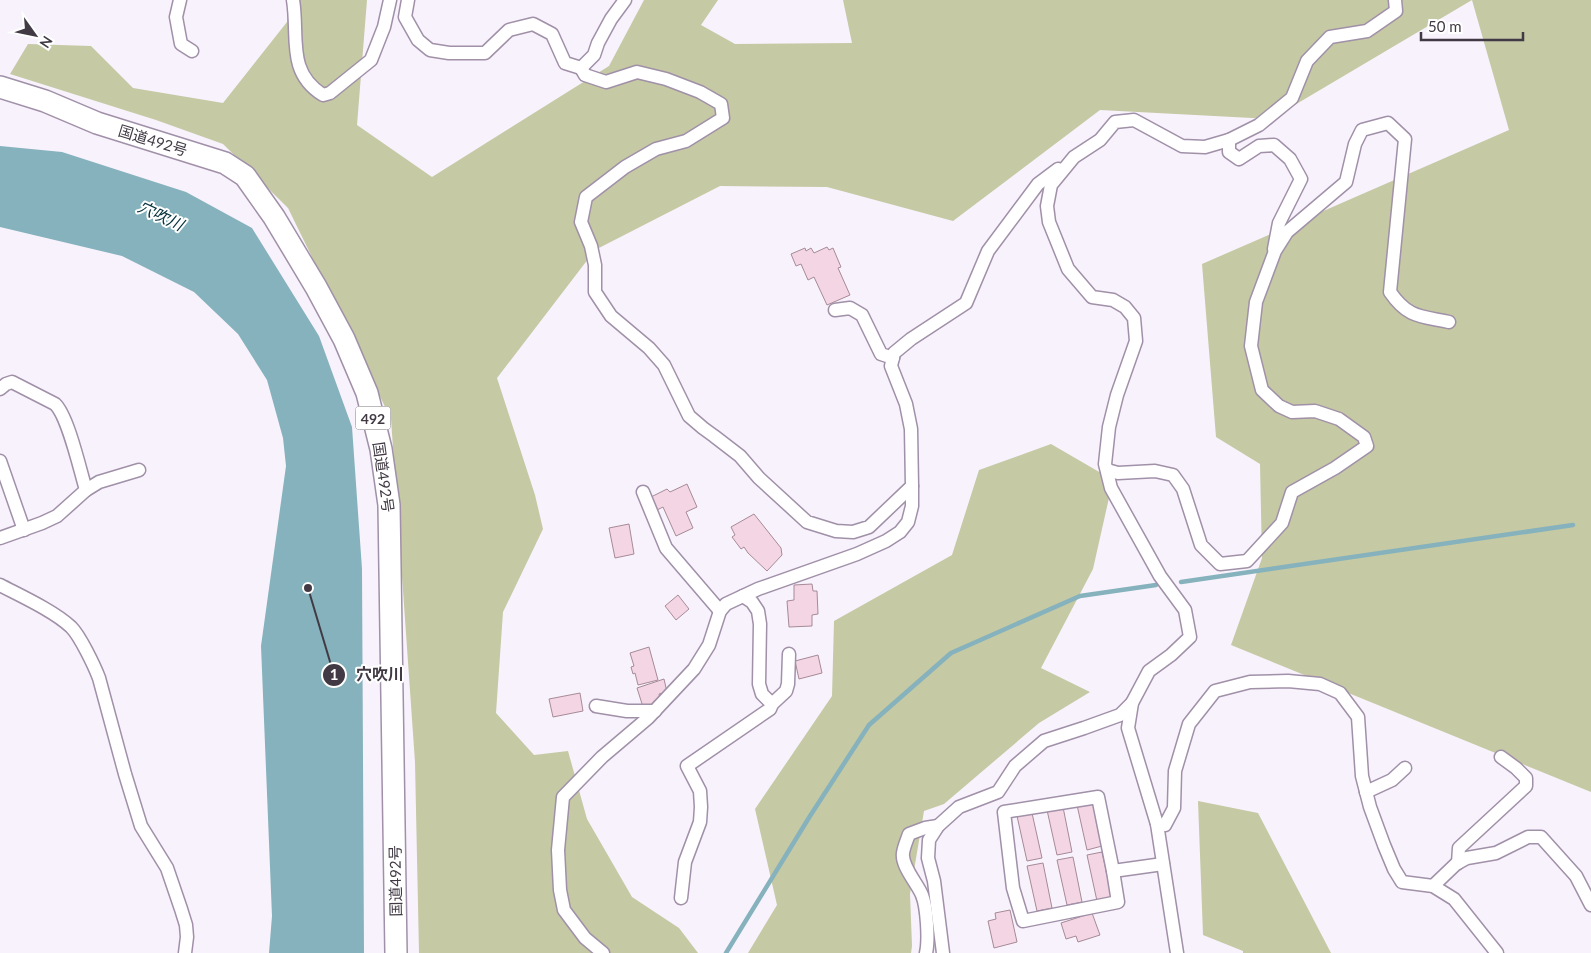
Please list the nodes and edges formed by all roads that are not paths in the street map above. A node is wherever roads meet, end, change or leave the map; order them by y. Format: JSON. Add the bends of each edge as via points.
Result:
{"nodes":[{"id":1,"x":180,"y":0,"type":"edge"},
{"id":2,"x":293,"y":0,"type":"edge"},
{"id":3,"x":390,"y":0,"type":"edge"},
{"id":4,"x":408,"y":0,"type":"edge"},
{"id":5,"x":625,"y":0,"type":"edge"},
{"id":6,"x":1395,"y":0,"type":"edge"},
{"id":7,"x":192,"y":51,"type":"dead end"},
{"id":8,"x":580,"y":68,"type":"junction"},
{"id":9,"x":0,"y":87,"type":"edge"},
{"id":10,"x":1229,"y":140,"type":"junction"},
{"id":11,"x":1074,"y":157,"type":"junction"},
{"id":12,"x":1271,"y":261,"type":"junction"},
{"id":13,"x":835,"y":310,"type":"dead end"},
{"id":14,"x":1449,"y":322,"type":"dead end"},
{"id":15,"x":893,"y":358,"type":"junction"},
{"id":16,"x":0,"y":389,"type":"edge"},
{"id":17,"x":0,"y":461,"type":"edge"},
{"id":18,"x":139,"y":470,"type":"dead end"},
{"id":19,"x":1107,"y":470,"type":"junction"},
{"id":20,"x":912,"y":486,"type":"junction"},
{"id":21,"x":86,"y":490,"type":"junction"},
{"id":22,"x":643,"y":492,"type":"dead end"},
{"id":23,"x":24,"y":530,"type":"junction"},
{"id":24,"x":0,"y":538,"type":"edge"},
{"id":25,"x":0,"y":585,"type":"edge"},
{"id":26,"x":742,"y":596,"type":"junction"},
{"id":27,"x":720,"y":611,"type":"junction"},
{"id":28,"x":789,"y":654,"type":"dead end"},
{"id":29,"x":1132,"y":703,"type":"junction"},
{"id":30,"x":772,"y":704,"type":"junction"},
{"id":31,"x":596,"y":706,"type":"dead end"},
{"id":32,"x":655,"y":711,"type":"junction"},
{"id":33,"x":1501,"y":757,"type":"dead end"},
{"id":34,"x":1404,"y":768,"type":"dead end"},
{"id":35,"x":1366,"y":792,"type":"junction"},
{"id":36,"x":1157,"y":824,"type":"junction"},
{"id":37,"x":938,"y":826,"type":"junction"},
{"id":38,"x":1458,"y":863,"type":"junction"},
{"id":39,"x":1163,"y":864,"type":"junction"},
{"id":40,"x":1113,"y":871,"type":"junction"},
{"id":41,"x":1434,"y":886,"type":"junction"},
{"id":42,"x":681,"y":898,"type":"dead end"},
{"id":43,"x":1591,"y":905,"type":"edge"},
{"id":44,"x":185,"y":953,"type":"edge"},
{"id":45,"x":396,"y":953,"type":"edge"},
{"id":46,"x":603,"y":953,"type":"edge"},
{"id":47,"x":926,"y":953,"type":"edge"},
{"id":48,"x":943,"y":953,"type":"edge"},
{"id":49,"x":1177,"y":953,"type":"edge"},
{"id":50,"x":1497,"y":953,"type":"edge"}],
"edges":[{"from":1,"to":7,"type":"street","via":[[176,17],[181,44]]},
{"from":2,"to":3,"type":"street","via":[[298,63],[304,79],[323,95],[330,93],[371,60]]},
{"from":4,"to":8,"type":"street","via":[[405,17],[418,40],[430,50],[485,53],[509,30],[533,24],[552,34],[565,63]]},
{"from":5,"to":8,"type":"street","via":[[611,19],[594,55]]},
{"from":6,"to":10,"type":"street","via":[[1396,10],[1367,31],[1330,37],[1307,61],[1292,98],[1259,125]]},
{"from":8,"to":20,"type":"street","via":[[585,75],[606,82],[637,72],[666,79],[721,104],[723,118],[706,130],[686,141],[656,149],[625,167],[586,197],[581,222],[595,265],[595,292],[611,316],[664,365],[690,416],[740,456],[807,522],[829,529],[853,532],[869,527]]},
{"from":9,"to":45,"type":"highway","name":"国道492号","number":"492","via":[[97,123],[225,162],[245,176],[274,217],[344,339],[369,402],[381,449],[389,505]]},
{"from":10,"to":11,"type":"street","via":[[1206,147],[1182,146],[1134,120],[1115,122],[1100,140]]},
{"from":10,"to":12,"type":"street","via":[[1228,152],[1239,159],[1259,146],[1274,144],[1290,159],[1301,179],[1279,223]]},
{"from":11,"to":15,"type":"street","via":[[1038,184],[988,251],[966,303],[911,339],[894,353]]},
{"from":11,"to":19,"type":"street","via":[[1051,185],[1046,206],[1049,222],[1068,270],[1092,297],[1113,300],[1134,318],[1136,341],[1109,427]]},
{"from":12,"to":14,"type":"street","via":[[1287,232],[1346,182],[1355,144],[1362,130],[1388,123],[1405,139],[1390,292],[1398,304],[1413,315]]},
{"from":12,"to":19,"type":"street","via":[[1256,302],[1251,346],[1262,390],[1279,406],[1292,412],[1315,411],[1339,420],[1364,437],[1367,446],[1292,492],[1282,523],[1247,562],[1220,564],[1201,545],[1183,489],[1174,475],[1155,470],[1118,473]]},
{"from":13,"to":15,"type":"street","via":[[850,308],[862,316],[881,354]]},
{"from":15,"to":20,"type":"street","via":[[891,366],[906,404],[911,429]]},
{"from":16,"to":21,"type":"street","via":[[12,382],[60,408]]},
{"from":17,"to":23,"type":"street"},
{"from":18,"to":21,"type":"street","via":[[100,482]]},
{"from":19,"to":29,"type":"street","via":[[1111,488],[1184,610],[1190,637],[1148,670]]},
{"from":20,"to":26,"type":"street","via":[[908,522],[900,532],[857,554]]},
{"from":21,"to":23,"type":"street","via":[[57,516]]},
{"from":22,"to":27,"type":"street","via":[[666,548]]},
{"from":23,"to":24,"type":"street"},
{"from":25,"to":44,"type":"street","via":[[72,628],[94,664],[142,826],[167,868],[186,924]]},
{"from":26,"to":27,"type":"street"},
{"from":26,"to":30,"type":"street","via":[[758,611],[759,684],[762,694]]},
{"from":27,"to":32,"type":"street","via":[[709,645],[694,669]]},
{"from":28,"to":30,"type":"street","via":[[786,691]]},
{"from":29,"to":36,"type":"street","via":[[1128,728]]},
{"from":29,"to":37,"type":"street","via":[[1120,715],[1044,741],[1015,766],[998,792],[959,807]]},
{"from":30,"to":42,"type":"street","via":[[770,709],[686,766],[700,791],[702,807],[700,822],[685,862]]},
{"from":31,"to":32,"type":"street"},
{"from":32,"to":46,"type":"street","via":[[602,757],[563,797],[558,850],[564,910],[585,938]]},
{"from":33,"to":38,"type":"street","via":[[1526,778],[1526,786],[1458,848]]},
{"from":34,"to":35,"type":"street","via":[[1392,780]]},
{"from":35,"to":36,"type":"street","via":[[1358,717],[1340,693],[1320,684],[1250,682],[1214,691],[1189,724],[1176,771],[1174,808],[1165,824]]},
{"from":35,"to":41,"type":"street","via":[[1384,845],[1402,882]]},
{"from":36,"to":39,"type":"street"},
{"from":37,"to":47,"type":"street","via":[[909,834],[902,854],[922,896],[927,923]]},
{"from":37,"to":48,"type":"street","via":[[929,840],[928,858]]},
{"from":38,"to":41,"type":"street"},
{"from":38,"to":43,"type":"street","via":[[1467,858],[1496,853],[1528,836],[1541,837],[1576,876]]},
{"from":39,"to":40,"type":"street"},
{"from":39,"to":49,"type":"street"},
{"from":40,"to":40,"type":"street","via":[[1118,902],[1023,920],[1013,888],[1004,812],[1098,797]]},
{"from":41,"to":50,"type":"street","via":[[1454,899]]}]}
